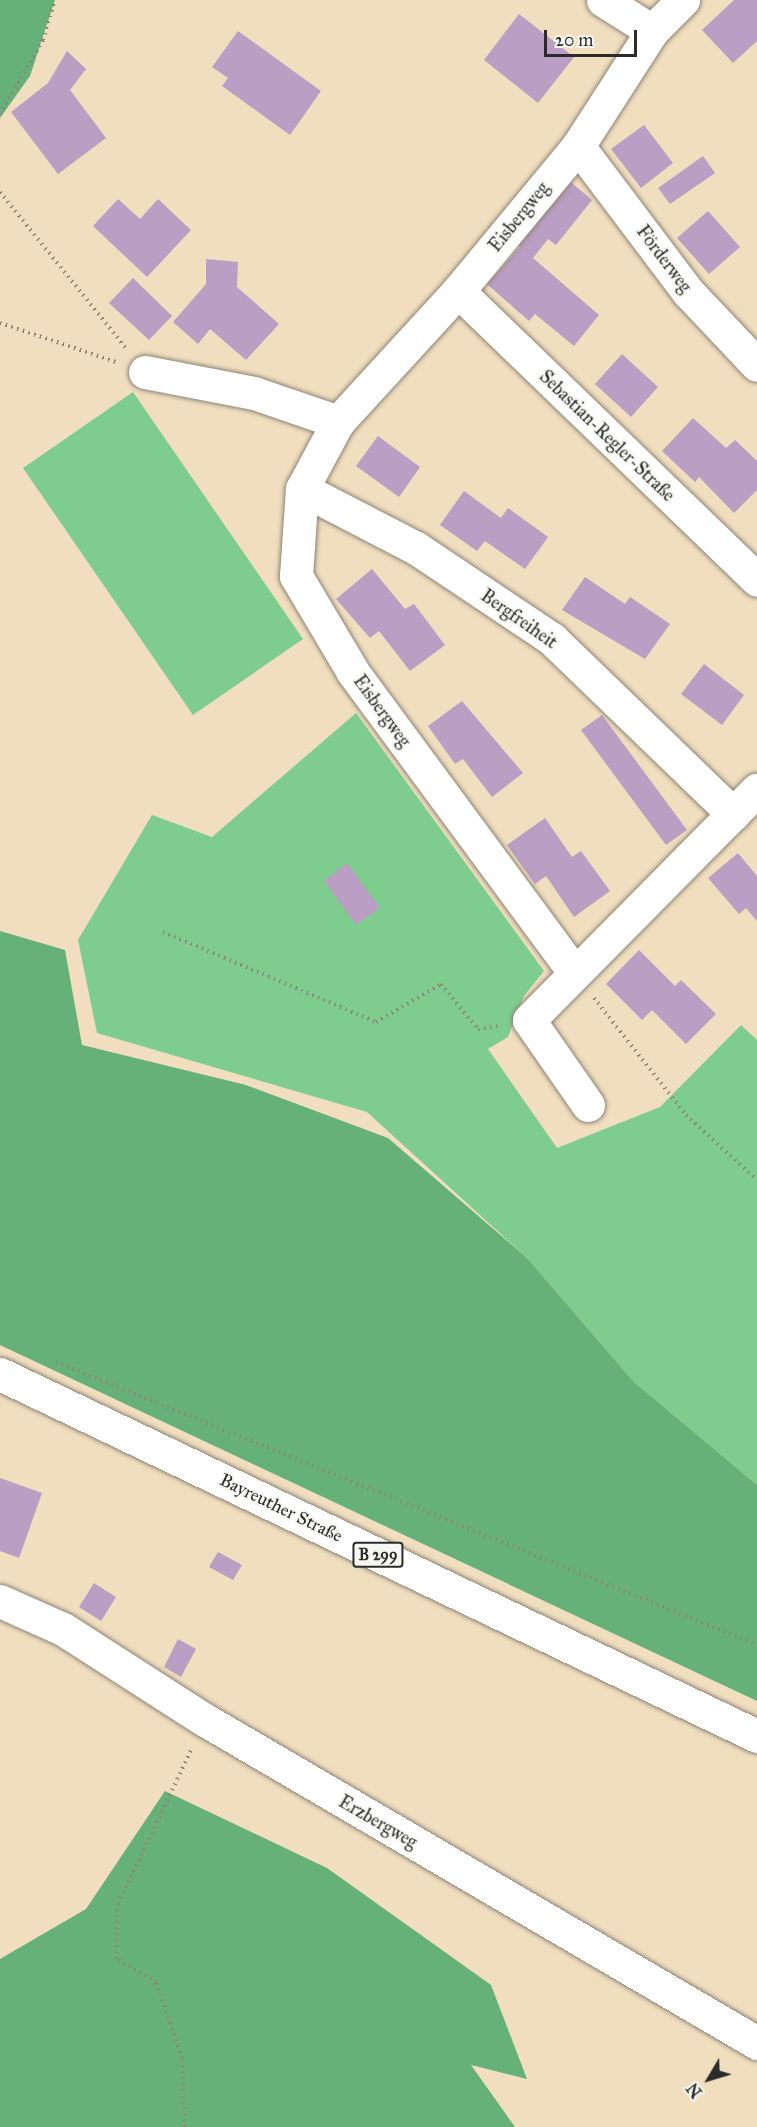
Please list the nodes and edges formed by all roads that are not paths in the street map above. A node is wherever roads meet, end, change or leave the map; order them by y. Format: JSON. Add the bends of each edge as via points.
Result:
{"nodes":[{"id":1,"x":603,"y":0,"type":"edge"},
{"id":2,"x":683,"y":0,"type":"edge"},
{"id":3,"x":652,"y":31,"type":"junction"},
{"id":4,"x":578,"y":146,"type":"junction"},
{"id":5,"x":458,"y":291,"type":"junction"},
{"id":6,"x":757,"y":365,"type":"edge"},
{"id":7,"x":145,"y":372,"type":"road end"},
{"id":8,"x":338,"y":422,"type":"junction"},
{"id":9,"x":302,"y":489,"type":"junction"},
{"id":10,"x":757,"y":580,"type":"edge"},
{"id":11,"x":757,"y":790,"type":"edge"},
{"id":12,"x":733,"y":814,"type":"junction"},
{"id":13,"x":574,"y":972,"type":"junction"},
{"id":14,"x":588,"y":1105,"type":"dead end"},
{"id":15,"x":0,"y":1374,"type":"edge"},
{"id":16,"x":0,"y":1601,"type":"edge"},
{"id":17,"x":757,"y":1736,"type":"edge"},
{"id":18,"x":757,"y":2043,"type":"edge"}],
"edges":[{"from":1,"to":3,"type":"street"},
{"from":2,"to":3,"type":"street","name":"Eisbergweg"},
{"from":3,"to":4,"type":"street","name":"Eisbergweg"},
{"from":4,"to":5,"type":"street","name":"Eisbergweg"},
{"from":4,"to":6,"type":"street","name":"Förderweg","via":[[688,292]]},
{"from":5,"to":8,"type":"street","name":"Eisbergweg"},
{"from":5,"to":10,"type":"street","name":"Sebastian-Regler-Straße"},
{"from":7,"to":8,"type":"street","via":[[254,393]]},
{"from":8,"to":9,"type":"street","name":"Eisbergweg"},
{"from":9,"to":12,"type":"street","name":"Bergfreiheit","via":[[416,548],[552,639]]},
{"from":9,"to":13,"type":"street","name":"Eisbergweg","via":[[296,576],[353,672]]},
{"from":11,"to":12,"type":"street"},
{"from":12,"to":13,"type":"street"},
{"from":13,"to":14,"type":"street","via":[[529,1020]]},
{"from":15,"to":17,"type":"street","name":"Bayreuther Straße","number":"B 299"},
{"from":16,"to":18,"type":"street","name":"Erzbergweg","via":[[63,1629],[205,1720]]}]}
